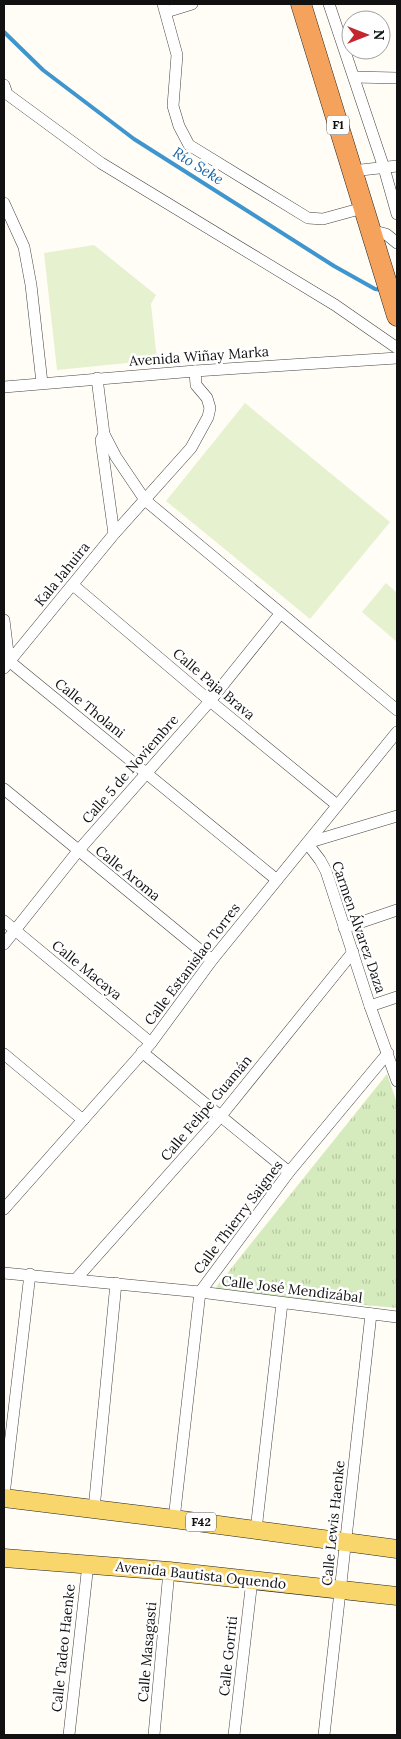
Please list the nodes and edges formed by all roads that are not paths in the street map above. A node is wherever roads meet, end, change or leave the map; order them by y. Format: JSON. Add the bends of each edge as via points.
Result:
{"nodes":[{"id":1,"x":192,"y":4,"type":"edge"},
{"id":2,"x":301,"y":4,"type":"edge"},
{"id":3,"x":330,"y":4,"type":"edge"},
{"id":4,"x":164,"y":8,"type":"edge"},
{"id":5,"x":354,"y":77,"type":"junction"},
{"id":6,"x":397,"y":78,"type":"edge"},
{"id":7,"x":5,"y":92,"type":"edge"},
{"id":8,"x":397,"y":166,"type":"edge"},
{"id":9,"x":384,"y":168,"type":"junction"},
{"id":10,"x":352,"y":171,"type":"junction"},
{"id":11,"x":4,"y":203,"type":"edge"},
{"id":12,"x":364,"y":208,"type":"junction"},
{"id":13,"x":397,"y":214,"type":"edge"},
{"id":14,"x":373,"y":238,"type":"junction"},
{"id":15,"x":397,"y":244,"type":"edge"},
{"id":16,"x":395,"y":308,"type":"edge"},
{"id":17,"x":397,"y":348,"type":"edge"},
{"id":18,"x":397,"y":358,"type":"edge"},
{"id":19,"x":195,"y":371,"type":"junction"},
{"id":20,"x":97,"y":378,"type":"junction"},
{"id":21,"x":42,"y":383,"type":"junction"},
{"id":22,"x":4,"y":386,"type":"edge"},
{"id":23,"x":104,"y":434,"type":"junction"},
{"id":24,"x":145,"y":500,"type":"junction"},
{"id":25,"x":114,"y":534,"type":"junction"},
{"id":26,"x":73,"y":585,"type":"junction"},
{"id":27,"x":280,"y":614,"type":"junction"},
{"id":28,"x":4,"y":620,"type":"edge"},
{"id":29,"x":7,"y":664,"type":"edge"},
{"id":30,"x":210,"y":700,"type":"junction"},
{"id":31,"x":397,"y":710,"type":"edge"},
{"id":32,"x":397,"y":732,"type":"edge"},
{"id":33,"x":145,"y":773,"type":"junction"},
{"id":34,"x":4,"y":789,"type":"edge"},
{"id":35,"x":337,"y":805,"type":"junction"},
{"id":36,"x":397,"y":816,"type":"edge"},
{"id":37,"x":307,"y":844,"type":"junction"},
{"id":38,"x":78,"y":851,"type":"junction"},
{"id":39,"x":277,"y":880,"type":"junction"},
{"id":40,"x":397,"y":910,"type":"edge"},
{"id":41,"x":4,"y":921,"type":"edge"},
{"id":42,"x":344,"y":928,"type":"junction"},
{"id":43,"x":16,"y":931,"type":"junction"},
{"id":44,"x":4,"y":944,"type":"edge"},
{"id":45,"x":353,"y":952,"type":"junction"},
{"id":46,"x":212,"y":960,"type":"junction"},
{"id":47,"x":397,"y":998,"type":"edge"},
{"id":48,"x":370,"y":1006,"type":"junction"},
{"id":49,"x":151,"y":1043,"type":"junction"},
{"id":50,"x":142,"y":1052,"type":"junction"},
{"id":51,"x":388,"y":1053,"type":"junction"},
{"id":52,"x":4,"y":1054,"type":"edge"},
{"id":53,"x":397,"y":1081,"type":"edge"},
{"id":54,"x":220,"y":1117,"type":"junction"},
{"id":55,"x":83,"y":1120,"type":"junction"},
{"id":56,"x":289,"y":1172,"type":"junction"},
{"id":57,"x":8,"y":1193,"type":"edge"},
{"id":58,"x":4,"y":1209,"type":"edge"},
{"id":59,"x":4,"y":1272,"type":"edge"},
{"id":60,"x":30,"y":1274,"type":"junction"},
{"id":61,"x":76,"y":1279,"type":"junction"},
{"id":62,"x":116,"y":1283,"type":"junction"},
{"id":63,"x":200,"y":1292,"type":"junction"},
{"id":64,"x":282,"y":1303,"type":"junction"},
{"id":65,"x":371,"y":1314,"type":"junction"},
{"id":66,"x":397,"y":1317,"type":"edge"},
{"id":67,"x":4,"y":1497,"type":"edge"},
{"id":68,"x":94,"y":1509,"type":"junction"},
{"id":69,"x":174,"y":1519,"type":"junction"},
{"id":70,"x":256,"y":1530,"type":"junction"},
{"id":71,"x":346,"y":1542,"type":"junction"},
{"id":72,"x":397,"y":1549,"type":"edge"},
{"id":73,"x":4,"y":1558,"type":"edge"},
{"id":74,"x":88,"y":1564,"type":"junction"},
{"id":75,"x":169,"y":1571,"type":"junction"},
{"id":76,"x":252,"y":1580,"type":"junction"},
{"id":77,"x":340,"y":1590,"type":"junction"},
{"id":78,"x":397,"y":1596,"type":"edge"},
{"id":79,"x":69,"y":1735,"type":"edge"},
{"id":80,"x":154,"y":1735,"type":"edge"},
{"id":81,"x":234,"y":1735,"type":"edge"},
{"id":82,"x":324,"y":1735,"type":"edge"}],
"edges":[{"from":1,"to":4,"type":"street"},
{"from":2,"to":10,"type":"highway","number":"F1"},
{"from":3,"to":5,"type":"street"},
{"from":4,"to":12,"type":"street","via":[[177,55],[173,106],[189,145],[308,218],[323,218]]},
{"from":5,"to":6,"type":"street"},
{"from":5,"to":9,"type":"street"},
{"from":7,"to":17,"type":"street","via":[[101,163],[335,305]]},
{"from":8,"to":9,"type":"street"},
{"from":9,"to":10,"type":"street"},
{"from":9,"to":13,"type":"street"},
{"from":10,"to":12,"type":"highway","number":"F1"},
{"from":11,"to":21,"type":"street","via":[[24,246]]},
{"from":12,"to":14,"type":"highway","number":"F1"},
{"from":14,"to":15,"type":"street","via":[[386,234]]},
{"from":14,"to":16,"type":"highway","number":"F1"},
{"from":18,"to":19,"type":"street","name":"Avenida Wiñay Marka"},
{"from":19,"to":20,"type":"street","name":"Avenida Wiñay Marka"},
{"from":19,"to":24,"type":"street","name":"Kala Jahuira","via":[[196,385],[207,398],[210,408],[208,416],[191,448]]},
{"from":20,"to":21,"type":"street","name":"Avenida Wiñay Marka"},
{"from":20,"to":23,"type":"street"},
{"from":21,"to":22,"type":"street","name":"Avenida Wiñay Marka"},
{"from":23,"to":24,"type":"street"},
{"from":23,"to":25,"type":"street","via":[[101,440]]},
{"from":24,"to":25,"type":"street","name":"Kala Jahuira"},
{"from":24,"to":27,"type":"street"},
{"from":25,"to":26,"type":"street","name":"Kala Jahuira"},
{"from":26,"to":29,"type":"street","name":"Kala Jahuira"},
{"from":26,"to":30,"type":"street","name":"Calle Paja Brava"},
{"from":27,"to":30,"type":"street","name":"Calle 5 de Noviembre"},
{"from":27,"to":31,"type":"street"},
{"from":28,"to":29,"type":"street"},
{"from":29,"to":33,"type":"street","name":"Calle Tholani"},
{"from":30,"to":33,"type":"street","name":"Calle 5 de Noviembre"},
{"from":30,"to":35,"type":"street","name":"Calle Paja Brava"},
{"from":32,"to":35,"type":"street","name":"Calle Estanislao Torres"},
{"from":33,"to":38,"type":"street","name":"Calle 5 de Noviembre"},
{"from":33,"to":39,"type":"street","name":"Calle Tholani"},
{"from":34,"to":38,"type":"street","name":"Calle Aroma"},
{"from":35,"to":37,"type":"street","name":"Calle Estanislao Torres"},
{"from":36,"to":37,"type":"street"},
{"from":37,"to":39,"type":"street","name":"Calle Estanislao Torres"},
{"from":37,"to":42,"type":"street","name":"Carmen Álvarez Daza","via":[[326,871]]},
{"from":38,"to":43,"type":"street","name":"Calle 5 de Noviembre"},
{"from":38,"to":46,"type":"street","name":"Calle Aroma"},
{"from":39,"to":46,"type":"street","name":"Calle Estanislao Torres"},
{"from":40,"to":42,"type":"street"},
{"from":41,"to":43,"type":"street","name":"Calle Macaya"},
{"from":42,"to":45,"type":"street","name":"Carmen Álvarez Daza"},
{"from":43,"to":44,"type":"street","name":"Calle 5 de Noviembre"},
{"from":43,"to":49,"type":"street","name":"Calle Macaya"},
{"from":45,"to":48,"type":"street","name":"Carmen Álvarez Daza"},
{"from":45,"to":54,"type":"street","name":"Calle Felipe Guamán"},
{"from":46,"to":49,"type":"street","name":"Calle Estanislao Torres"},
{"from":47,"to":48,"type":"street"},
{"from":48,"to":51,"type":"street","name":"Carmen Álvarez Daza"},
{"from":49,"to":50,"type":"street","name":"Calle Estanislao Torres"},
{"from":50,"to":54,"type":"street"},
{"from":50,"to":55,"type":"street","name":"Calle Estanislao Torres"},
{"from":51,"to":53,"type":"street","name":"Carmen Álvarez Daza"},
{"from":51,"to":56,"type":"street","name":"Calle Thierry Saignes"},
{"from":52,"to":55,"type":"street"},
{"from":54,"to":56,"type":"street"},
{"from":54,"to":61,"type":"street","name":"Calle Felipe Guamán"},
{"from":55,"to":57,"type":"street","name":"Calle Estanislao Torres"},
{"from":56,"to":63,"type":"street","name":"Calle Thierry Saignes"},
{"from":57,"to":58,"type":"street","name":"Calle Estanislao Torres"},
{"from":59,"to":60,"type":"street","name":"Calle José Mendizábal"},
{"from":60,"to":61,"type":"street","name":"Calle José Mendizábal"},
{"from":60,"to":67,"type":"street"},
{"from":61,"to":62,"type":"street","name":"Calle José Mendizábal"},
{"from":62,"to":63,"type":"street","name":"Calle José Mendizábal"},
{"from":62,"to":68,"type":"street"},
{"from":63,"to":64,"type":"street","name":"Calle José Mendizábal"},
{"from":63,"to":69,"type":"street","name":"Calle Thierry Saignes"},
{"from":64,"to":65,"type":"street","name":"Calle José Mendizábal"},
{"from":64,"to":70,"type":"street"},
{"from":65,"to":66,"type":"street","name":"Calle José Mendizábal"},
{"from":65,"to":71,"type":"street","name":"Calle Lewis Haenke"},
{"from":67,"to":68,"type":"main road","number":"F42"},
{"from":68,"to":69,"type":"main road","number":"F42"},
{"from":69,"to":70,"type":"main road","number":"F42"},
{"from":70,"to":71,"type":"main road","number":"F42"},
{"from":71,"to":72,"type":"main road","number":"F42"},
{"from":71,"to":77,"type":"street","name":"Calle Lewis Haenke"},
{"from":73,"to":74,"type":"main road","name":"Avenida Bautista Oquendo"},
{"from":74,"to":75,"type":"main road","name":"Avenida Bautista Oquendo"},
{"from":74,"to":79,"type":"street","name":"Calle Tadeo Haenke"},
{"from":75,"to":76,"type":"main road","name":"Avenida Bautista Oquendo"},
{"from":75,"to":80,"type":"street","name":"Calle Masagasti"},
{"from":76,"to":77,"type":"main road","name":"Avenida Bautista Oquendo"},
{"from":76,"to":81,"type":"street","name":"Calle Gorriti"},
{"from":77,"to":78,"type":"main road","name":"Avenida Bautista Oquendo"},
{"from":77,"to":82,"type":"street","name":"Calle Lewis Haenke"}]}
